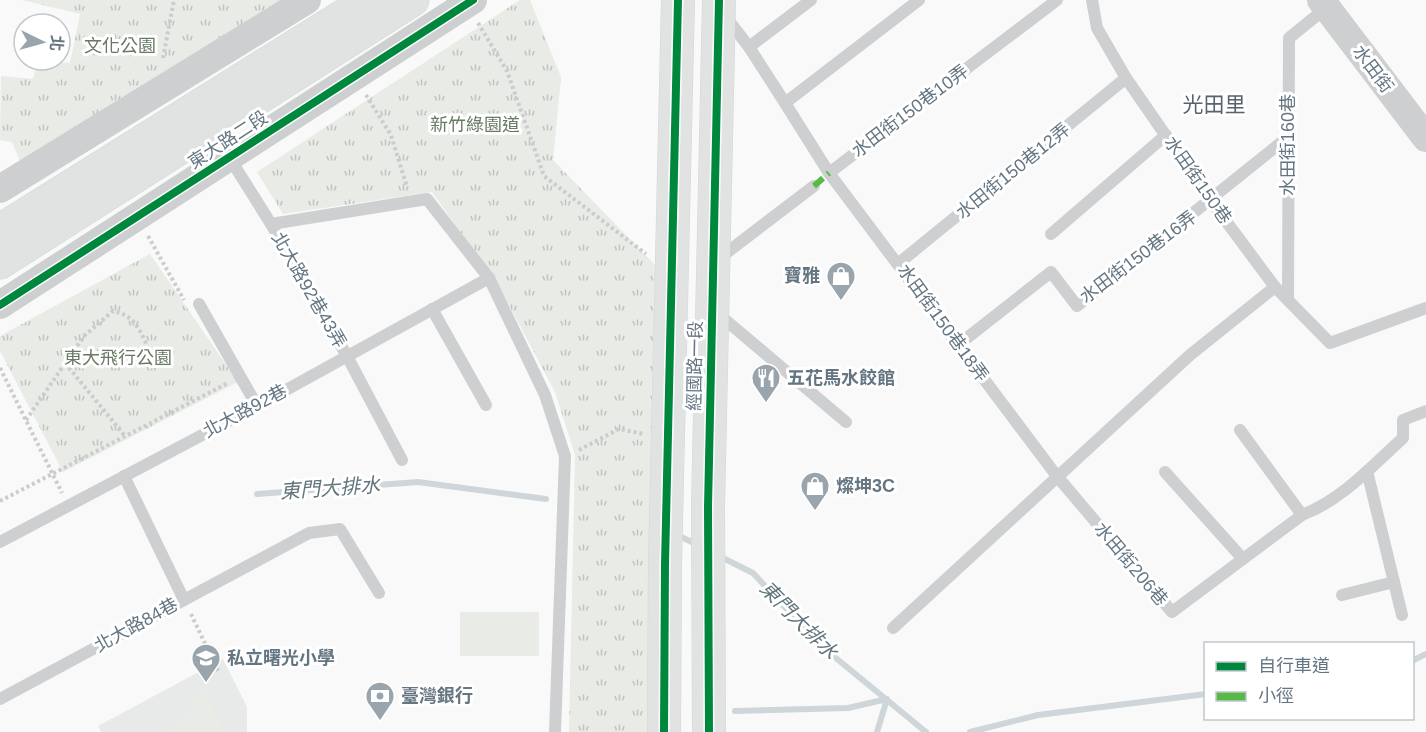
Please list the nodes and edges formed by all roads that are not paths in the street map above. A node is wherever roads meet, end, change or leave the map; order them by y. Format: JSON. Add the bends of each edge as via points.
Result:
{"nodes":[{"id":1,"x":307,"y":0,"type":"edge"},
{"id":2,"x":368,"y":0,"type":"edge"},
{"id":3,"x":413,"y":0,"type":"edge"},
{"id":4,"x":678,"y":0,"type":"edge"},
{"id":5,"x":811,"y":0,"type":"edge"},
{"id":6,"x":919,"y":0,"type":"edge"},
{"id":7,"x":1057,"y":0,"type":"edge"},
{"id":8,"x":1092,"y":0,"type":"edge"},
{"id":9,"x":719,"y":4,"type":"edge"},
{"id":10,"x":1324,"y":4,"type":"edge"},
{"id":11,"x":473,"y":8,"type":"edge"},
{"id":12,"x":749,"y":47,"type":"junction"},
{"id":13,"x":1126,"y":78,"type":"junction"},
{"id":14,"x":785,"y":103,"type":"junction"},
{"id":15,"x":1166,"y":135,"type":"junction"},
{"id":16,"x":1288,"y":137,"type":"junction"},
{"id":17,"x":1426,"y":138,"type":"edge"},
{"id":18,"x":229,"y":157,"type":"junction"},
{"id":19,"x":829,"y":172,"type":"junction"},
{"id":20,"x":814,"y":186,"type":"dead end"},
{"id":21,"x":0,"y":189,"type":"edge"},
{"id":22,"x":1211,"y":201,"type":"junction"},
{"id":23,"x":271,"y":224,"type":"junction"},
{"id":24,"x":0,"y":230,"type":"edge"},
{"id":25,"x":1051,"y":234,"type":"dead end"},
{"id":26,"x":0,"y":263,"type":"edge"},
{"id":27,"x":899,"y":263,"type":"junction"},
{"id":28,"x":712,"y":265,"type":"junction"},
{"id":29,"x":489,"y":278,"type":"junction"},
{"id":30,"x":1275,"y":287,"type":"junction"},
{"id":31,"x":1288,"y":300,"type":"junction"},
{"id":32,"x":200,"y":304,"type":"dead end"},
{"id":33,"x":0,"y":306,"type":"edge"},
{"id":34,"x":711,"y":307,"type":"junction"},
{"id":35,"x":1426,"y":308,"type":"edge"},
{"id":36,"x":432,"y":309,"type":"junction"},
{"id":37,"x":958,"y":345,"type":"junction"},
{"id":38,"x":347,"y":356,"type":"junction"},
{"id":39,"x":486,"y":405,"type":"dead end"},
{"id":40,"x":257,"y":406,"type":"junction"},
{"id":41,"x":1426,"y":411,"type":"edge"},
{"id":42,"x":846,"y":422,"type":"dead end"},
{"id":43,"x":1240,"y":430,"type":"dead end"},
{"id":44,"x":402,"y":460,"type":"dead end"},
{"id":45,"x":1367,"y":471,"type":"junction"},
{"id":46,"x":1165,"y":472,"type":"dead end"},
{"id":47,"x":1056,"y":475,"type":"junction"},
{"id":48,"x":124,"y":476,"type":"junction"},
{"id":49,"x":1302,"y":515,"type":"junction"},
{"id":50,"x":0,"y":542,"type":"edge"},
{"id":51,"x":1243,"y":559,"type":"junction"},
{"id":52,"x":1394,"y":582,"type":"junction"},
{"id":53,"x":379,"y":593,"type":"dead end"},
{"id":54,"x":1342,"y":595,"type":"dead end"},
{"id":55,"x":184,"y":600,"type":"junction"},
{"id":56,"x":1402,"y":615,"type":"dead end"},
{"id":57,"x":893,"y":628,"type":"dead end"},
{"id":58,"x":0,"y":699,"type":"edge"},
{"id":59,"x":555,"y":732,"type":"edge"},
{"id":60,"x":664,"y":732,"type":"edge"},
{"id":61,"x":709,"y":732,"type":"edge"}],
"edges":[{"from":1,"to":21,"type":"street"},
{"from":2,"to":24,"type":"main road"},
{"from":3,"to":26,"type":"main road","name":"東大路二段"},
{"from":4,"to":60,"type":"main road","name":"經國路一段"},
{"from":5,"to":12,"type":"lane"},
{"from":6,"to":14,"type":"lane"},
{"from":7,"to":19,"type":"lane","name":"水田街150巷10弄"},
{"from":8,"to":13,"type":"lane","name":"水田街150巷","via":[[1097,28]]},
{"from":9,"to":12,"type":"lane"},
{"from":9,"to":28,"type":"main road","name":"經國路一段"},
{"from":10,"to":16,"type":"lane","name":"水田街160巷","via":[[1288,38]]},
{"from":10,"to":17,"type":"street","name":"水田街"},
{"from":11,"to":18,"type":"street","name":"東大路二段"},
{"from":12,"to":14,"type":"lane"},
{"from":13,"to":15,"type":"lane","name":"水田街150巷"},
{"from":13,"to":27,"type":"lane","name":"水田街150巷12弄"},
{"from":14,"to":19,"type":"lane"},
{"from":15,"to":22,"type":"lane","name":"水田街150巷"},
{"from":15,"to":25,"type":"lane"},
{"from":16,"to":22,"type":"lane"},
{"from":16,"to":31,"type":"lane","name":"水田街160巷"},
{"from":18,"to":23,"type":"lane"},
{"from":18,"to":33,"type":"street","name":"東大路二段"},
{"from":19,"to":27,"type":"lane","name":"水田街150巷18弄"},
{"from":20,"to":28,"type":"lane"},
{"from":22,"to":30,"type":"lane","name":"水田街150巷"},
{"from":22,"to":37,"type":"lane","name":"水田街150巷16弄","via":[[1077,306],[1051,272]]},
{"from":23,"to":29,"type":"lane","via":[[427,200]]},
{"from":23,"to":38,"type":"lane","name":"北大路92巷43弄"},
{"from":27,"to":37,"type":"lane","name":"水田街150巷18弄"},
{"from":28,"to":34,"type":"main road","name":"經國路一段"},
{"from":29,"to":36,"type":"lane","name":"北大路92巷"},
{"from":29,"to":59,"type":"lane","via":[[545,395],[565,456]]},
{"from":30,"to":31,"type":"lane","name":"水田街150巷"},
{"from":30,"to":47,"type":"lane","via":[[1190,355]]},
{"from":31,"to":35,"type":"lane","name":"水田街150巷","via":[[1330,343]]},
{"from":32,"to":40,"type":"lane"},
{"from":34,"to":42,"type":"lane"},
{"from":34,"to":61,"type":"main road","name":"經國路一段"},
{"from":36,"to":38,"type":"lane","name":"北大路92巷"},
{"from":36,"to":39,"type":"lane"},
{"from":37,"to":47,"type":"lane","name":"水田街150巷18弄"},
{"from":38,"to":40,"type":"lane","name":"北大路92巷"},
{"from":38,"to":44,"type":"lane","name":"北大路92巷43弄"},
{"from":40,"to":48,"type":"lane","name":"北大路92巷"},
{"from":41,"to":45,"type":"lane","name":"水田街206巷","via":[[1403,420],[1403,438]]},
{"from":43,"to":49,"type":"lane"},
{"from":45,"to":49,"type":"lane","name":"水田街206巷","via":[[1323,507]]},
{"from":45,"to":52,"type":"lane"},
{"from":46,"to":51,"type":"lane"},
{"from":47,"to":51,"type":"lane","name":"水田街206巷","via":[[1172,612]]},
{"from":47,"to":57,"type":"lane"},
{"from":48,"to":50,"type":"lane","name":"北大路92巷"},
{"from":48,"to":55,"type":"lane","name":"北大路84巷"},
{"from":49,"to":51,"type":"lane","name":"水田街206巷"},
{"from":52,"to":54,"type":"lane"},
{"from":52,"to":56,"type":"lane"},
{"from":53,"to":55,"type":"lane","via":[[340,529],[309,533]]},
{"from":55,"to":58,"type":"lane","name":"北大路84巷"}]}
